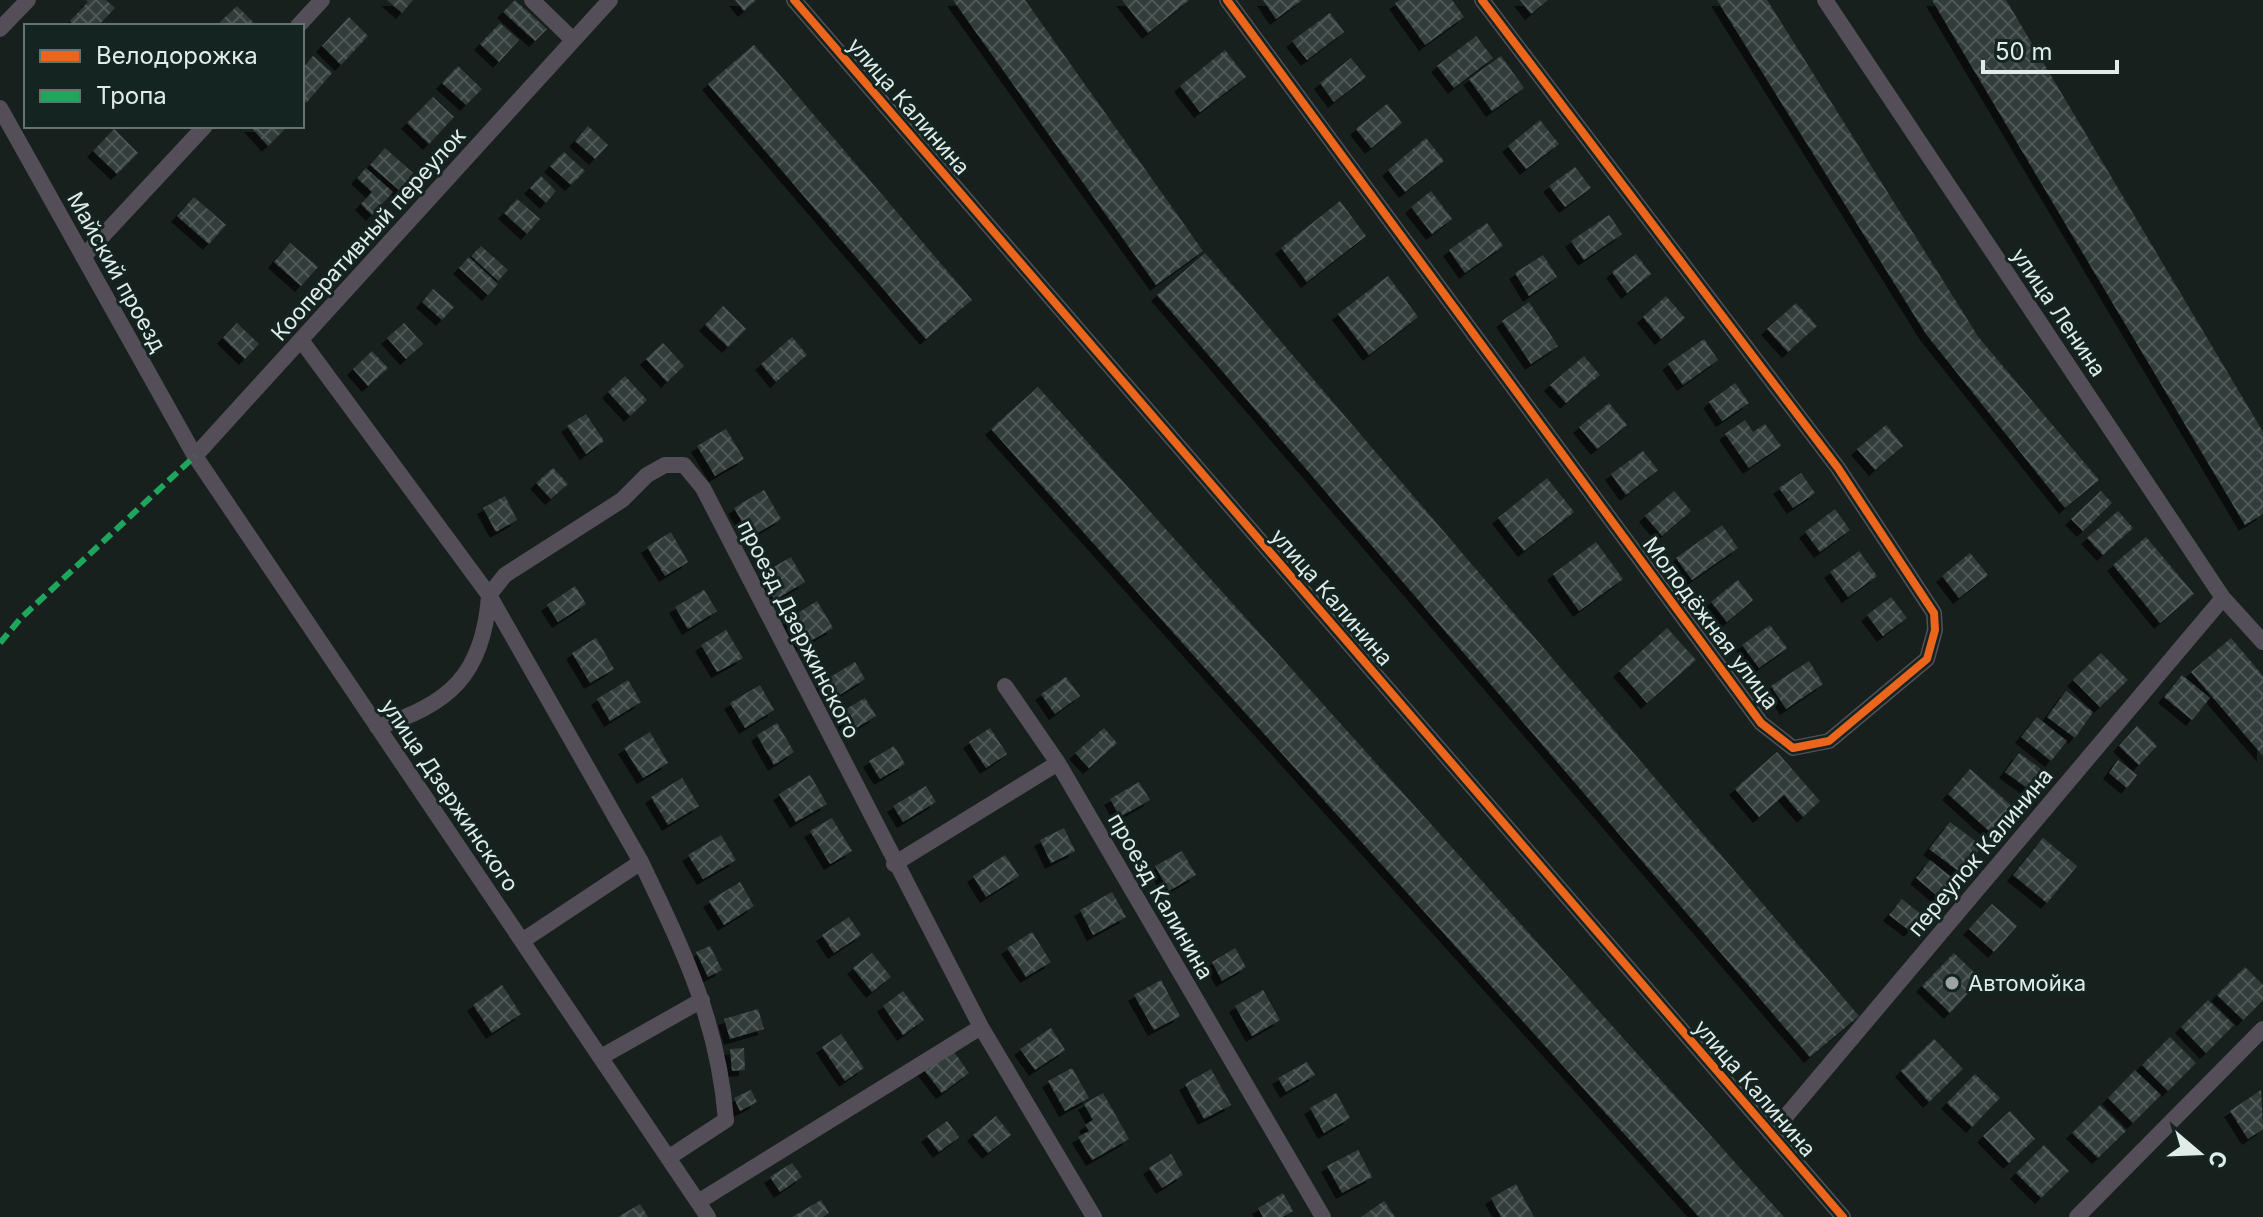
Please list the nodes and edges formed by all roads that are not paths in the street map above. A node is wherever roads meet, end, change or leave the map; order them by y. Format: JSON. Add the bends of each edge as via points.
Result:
{"nodes":[{"id":1,"x":28,"y":0,"type":"edge"},
{"id":2,"x":322,"y":0,"type":"edge"},
{"id":3,"x":532,"y":0,"type":"edge"},
{"id":4,"x":610,"y":0,"type":"edge"},
{"id":5,"x":794,"y":0,"type":"edge"},
{"id":6,"x":1227,"y":0,"type":"edge"},
{"id":7,"x":1482,"y":0,"type":"edge"},
{"id":8,"x":1825,"y":0,"type":"edge"},
{"id":9,"x":300,"y":24,"type":"edge"},
{"id":10,"x":0,"y":29,"type":"edge"},
{"id":11,"x":573,"y":40,"type":"junction"},
{"id":12,"x":0,"y":108,"type":"edge"},
{"id":13,"x":203,"y":128,"type":"edge"},
{"id":14,"x":83,"y":257,"type":"junction"},
{"id":15,"x":301,"y":340,"type":"junction"},
{"id":16,"x":195,"y":456,"type":"junction"},
{"id":17,"x":489,"y":595,"type":"junction"},
{"id":18,"x":2223,"y":598,"type":"junction"},
{"id":19,"x":2263,"y":642,"type":"edge"},
{"id":20,"x":1005,"y":686,"type":"dead end"},
{"id":21,"x":377,"y":727,"type":"junction"},
{"id":22,"x":1058,"y":763,"type":"junction"},
{"id":23,"x":641,"y":862,"type":"junction"},
{"id":24,"x":894,"y":864,"type":"junction"},
{"id":25,"x":522,"y":941,"type":"junction"},
{"id":26,"x":702,"y":1000,"type":"junction"},
{"id":27,"x":981,"y":1027,"type":"junction"},
{"id":28,"x":2263,"y":1030,"type":"edge"},
{"id":29,"x":601,"y":1057,"type":"junction"},
{"id":30,"x":1771,"y":1134,"type":"junction"},
{"id":31,"x":668,"y":1158,"type":"junction"},
{"id":32,"x":698,"y":1202,"type":"junction"},
{"id":33,"x":708,"y":1217,"type":"edge"},
{"id":34,"x":1094,"y":1217,"type":"edge"},
{"id":35,"x":1323,"y":1217,"type":"edge"},
{"id":36,"x":1843,"y":1217,"type":"edge"},
{"id":37,"x":2077,"y":1217,"type":"edge"}],
"edges":[{"from":1,"to":10,"type":"street"},
{"from":2,"to":9,"type":"street"},
{"from":3,"to":11,"type":"street"},
{"from":4,"to":11,"type":"street","name":"Кооперативный переулок"},
{"from":5,"to":30,"type":"street","name":"улица Калинина"},
{"from":6,"to":7,"type":"street","name":"Молодёжная улица","via":[[1761,723],[1793,748],[1829,741],[1927,659],[1934,613],[1838,468]]},
{"from":8,"to":18,"type":"street","name":"улица Ленина"},
{"from":11,"to":15,"type":"street","name":"Кооперативный переулок"},
{"from":12,"to":14,"type":"street","name":"Майский проезд"},
{"from":13,"to":14,"type":"street"},
{"from":14,"to":16,"type":"street","name":"Майский проезд"},
{"from":15,"to":16,"type":"street","name":"Кооперативный переулок"},
{"from":15,"to":17,"type":"street"},
{"from":16,"to":21,"type":"street","name":"улица Дзержинского"},
{"from":17,"to":21,"type":"street","via":[[487,618],[467,673],[446,697],[418,714]]},
{"from":17,"to":23,"type":"street"},
{"from":17,"to":24,"type":"street","name":"проезд Дзержинского","via":[[505,575],[622,500],[647,475],[665,465],[684,465],[703,488]]},
{"from":18,"to":19,"type":"street","name":"улица Ленина"},
{"from":18,"to":30,"type":"street","name":"переулок Калинина"},
{"from":20,"to":22,"type":"street","name":"проезд Калинина"},
{"from":21,"to":25,"type":"street","name":"улица Дзержинского"},
{"from":22,"to":24,"type":"street"},
{"from":22,"to":35,"type":"street","name":"проезд Калинина"},
{"from":23,"to":25,"type":"street"},
{"from":23,"to":26,"type":"street"},
{"from":24,"to":27,"type":"street","name":"проезд Дзержинского"},
{"from":25,"to":29,"type":"street","name":"улица Дзержинского"},
{"from":26,"to":29,"type":"street"},
{"from":26,"to":31,"type":"street","via":[[722,1067],[726,1120]]},
{"from":27,"to":32,"type":"street"},
{"from":27,"to":34,"type":"street","name":"проезд Дзержинского"},
{"from":28,"to":37,"type":"street"},
{"from":29,"to":31,"type":"street","name":"улица Дзержинского"},
{"from":30,"to":36,"type":"street","name":"улица Калинина"},
{"from":31,"to":32,"type":"street","name":"улица Дзержинского"},
{"from":32,"to":33,"type":"street","name":"улица Дзержинского"}]}
